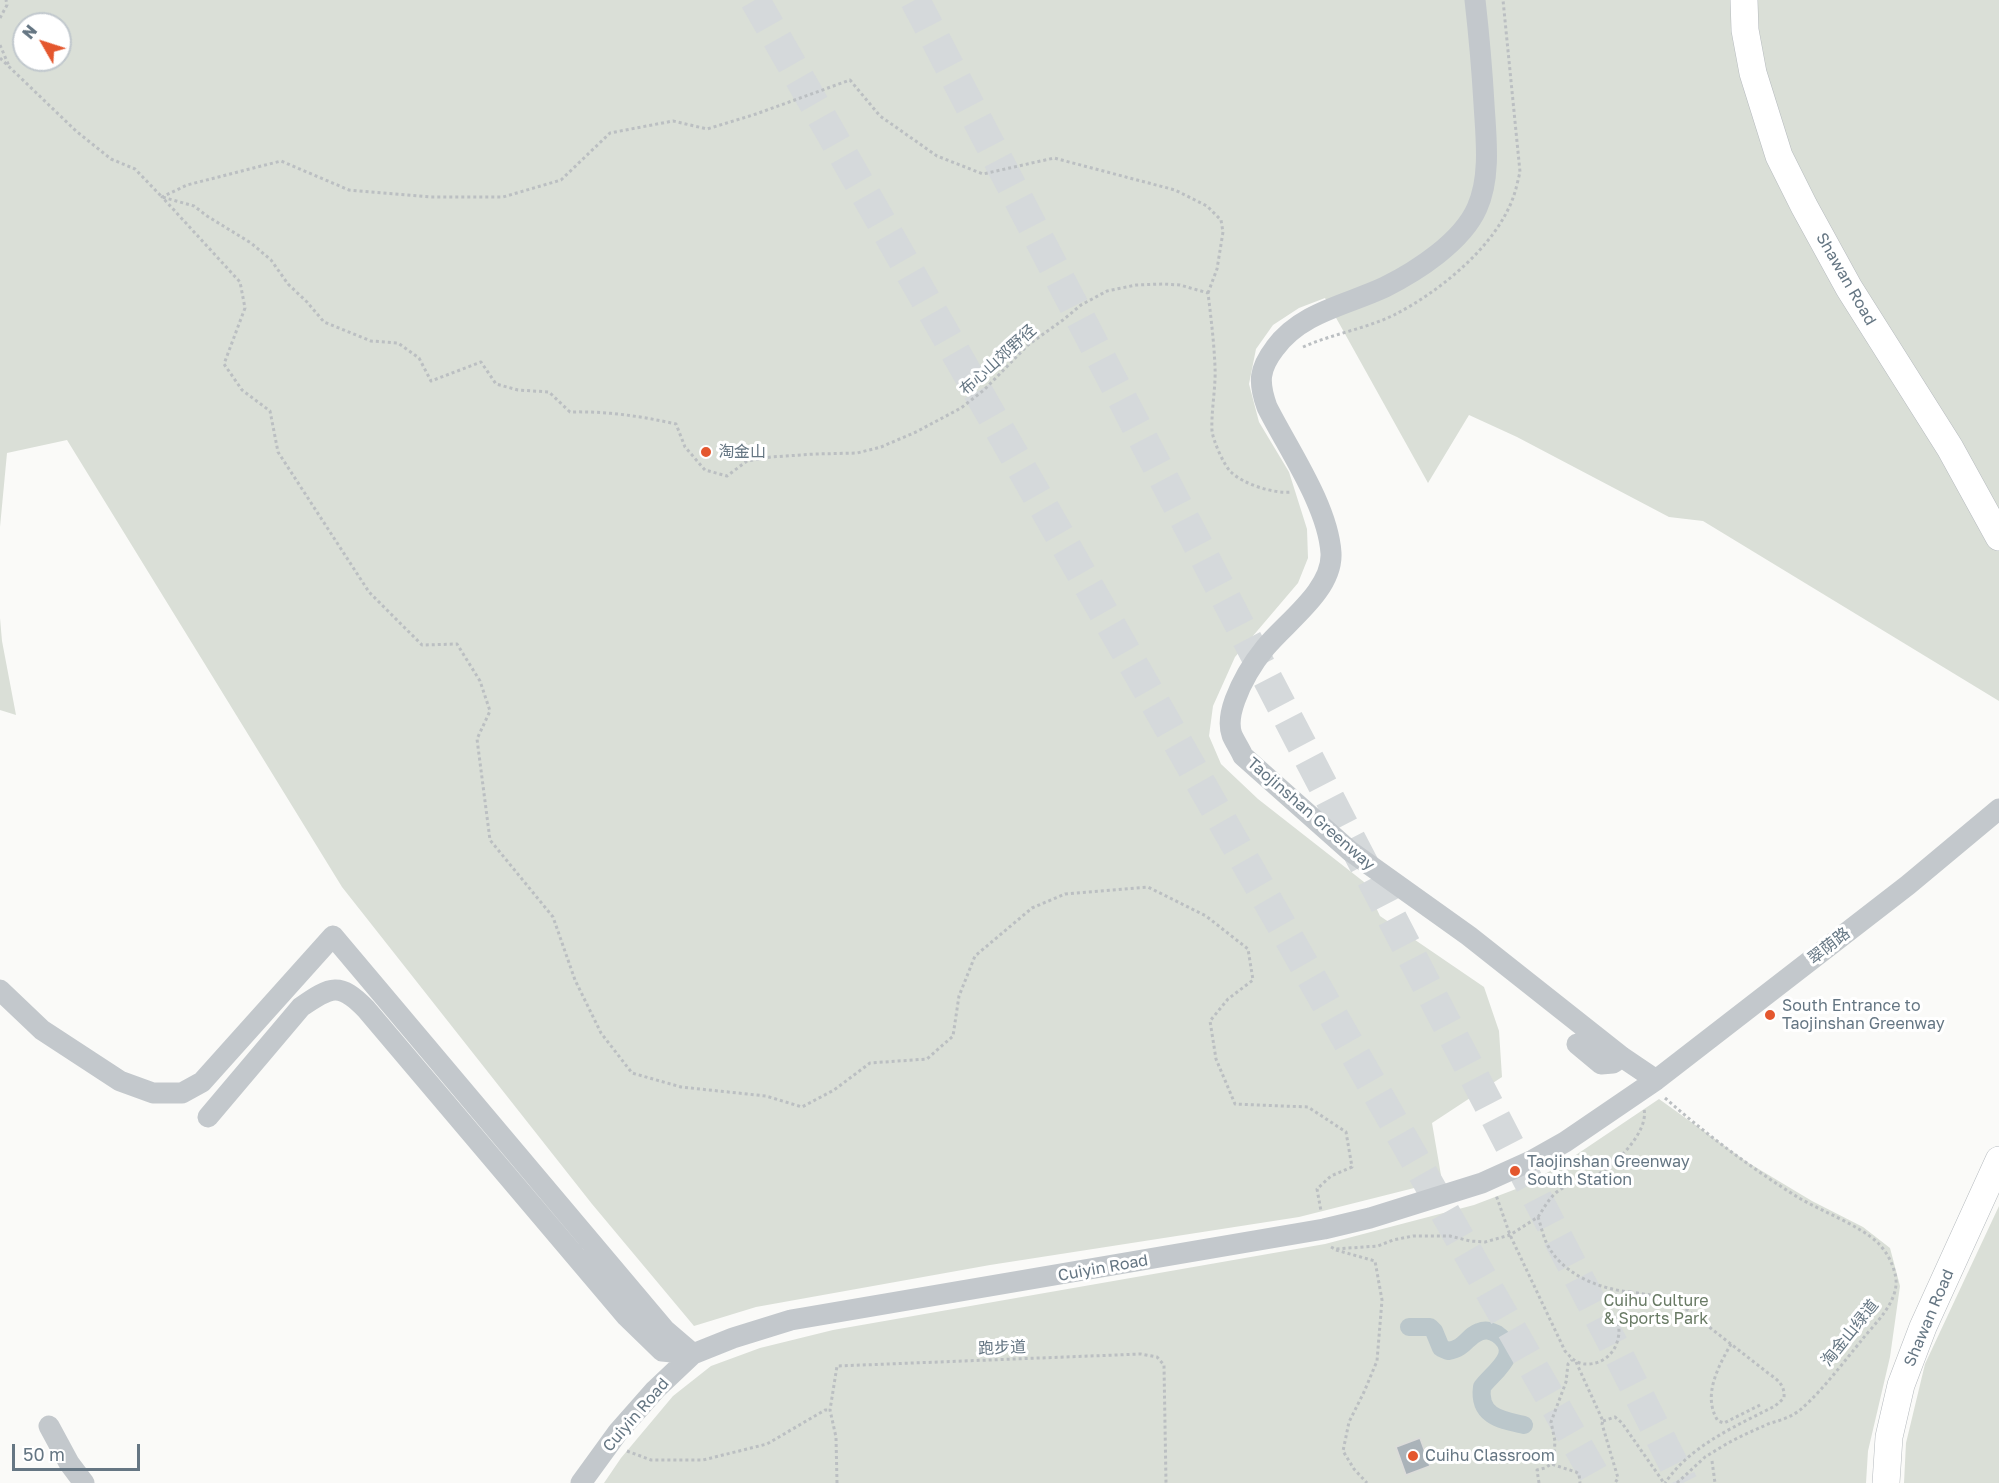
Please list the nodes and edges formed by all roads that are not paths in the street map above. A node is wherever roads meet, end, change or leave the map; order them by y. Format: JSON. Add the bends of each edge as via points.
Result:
{"nodes":[{"id":1,"x":1475,"y":0,"type":"edge"},
{"id":2,"x":1744,"y":0,"type":"edge"},
{"id":3,"x":1999,"y":537,"type":"edge"},
{"id":4,"x":1999,"y":809,"type":"edge"},
{"id":5,"x":0,"y":990,"type":"edge"},
{"id":6,"x":1577,"y":1044,"type":"dead end"},
{"id":7,"x":1622,"y":1057,"type":"junction"},
{"id":8,"x":1658,"y":1087,"type":"junction"},
{"id":9,"x":208,"y":1117,"type":"dead end"},
{"id":10,"x":1999,"y":1160,"type":"edge"},
{"id":11,"x":693,"y":1354,"type":"junction"},
{"id":12,"x":49,"y":1426,"type":"dead end"},
{"id":13,"x":84,"y":1483,"type":"edge"},
{"id":14,"x":581,"y":1483,"type":"edge"},
{"id":15,"x":1886,"y":1483,"type":"edge"}],
"edges":[{"from":1,"to":7,"type":"street","name":"Taojinshan Greenway","via":[[1486,148],[1478,207],[1467,225],[1443,249],[1412,271],[1292,329],[1263,368],[1262,392],[1267,407],[1318,506],[1331,554],[1327,575],[1315,594],[1250,667],[1232,708],[1231,728],[1243,756],[1350,851],[1469,936]]},
{"from":2,"to":3,"type":"main road","name":"Shawan Road","via":[[1753,73],[1779,156],[1849,288],[1950,448]]},
{"from":4,"to":8,"type":"street","name":"翠荫路"},
{"from":5,"to":11,"type":"street","via":[[42,1030],[120,1081],[153,1093],[182,1093],[201,1082],[333,936],[665,1330]]},
{"from":6,"to":7,"type":"street","via":[[1601,1064]]},
{"from":7,"to":8,"type":"street","name":"Taojinshan Greenway"},
{"from":8,"to":11,"type":"street","name":"Cuiyin Road","via":[[1533,1160],[1482,1183],[1370,1218],[791,1320]]},
{"from":9,"to":11,"type":"street","via":[[301,1007],[316,997],[342,989],[366,1009],[626,1316],[662,1352]]},
{"from":10,"to":15,"type":"main road","name":"Shawan Road","via":[[1923,1326],[1901,1385],[1889,1437]]},
{"from":11,"to":14,"type":"street","name":"Cuiyin Road","via":[[618,1432]]},
{"from":12,"to":13,"type":"street"}]}
